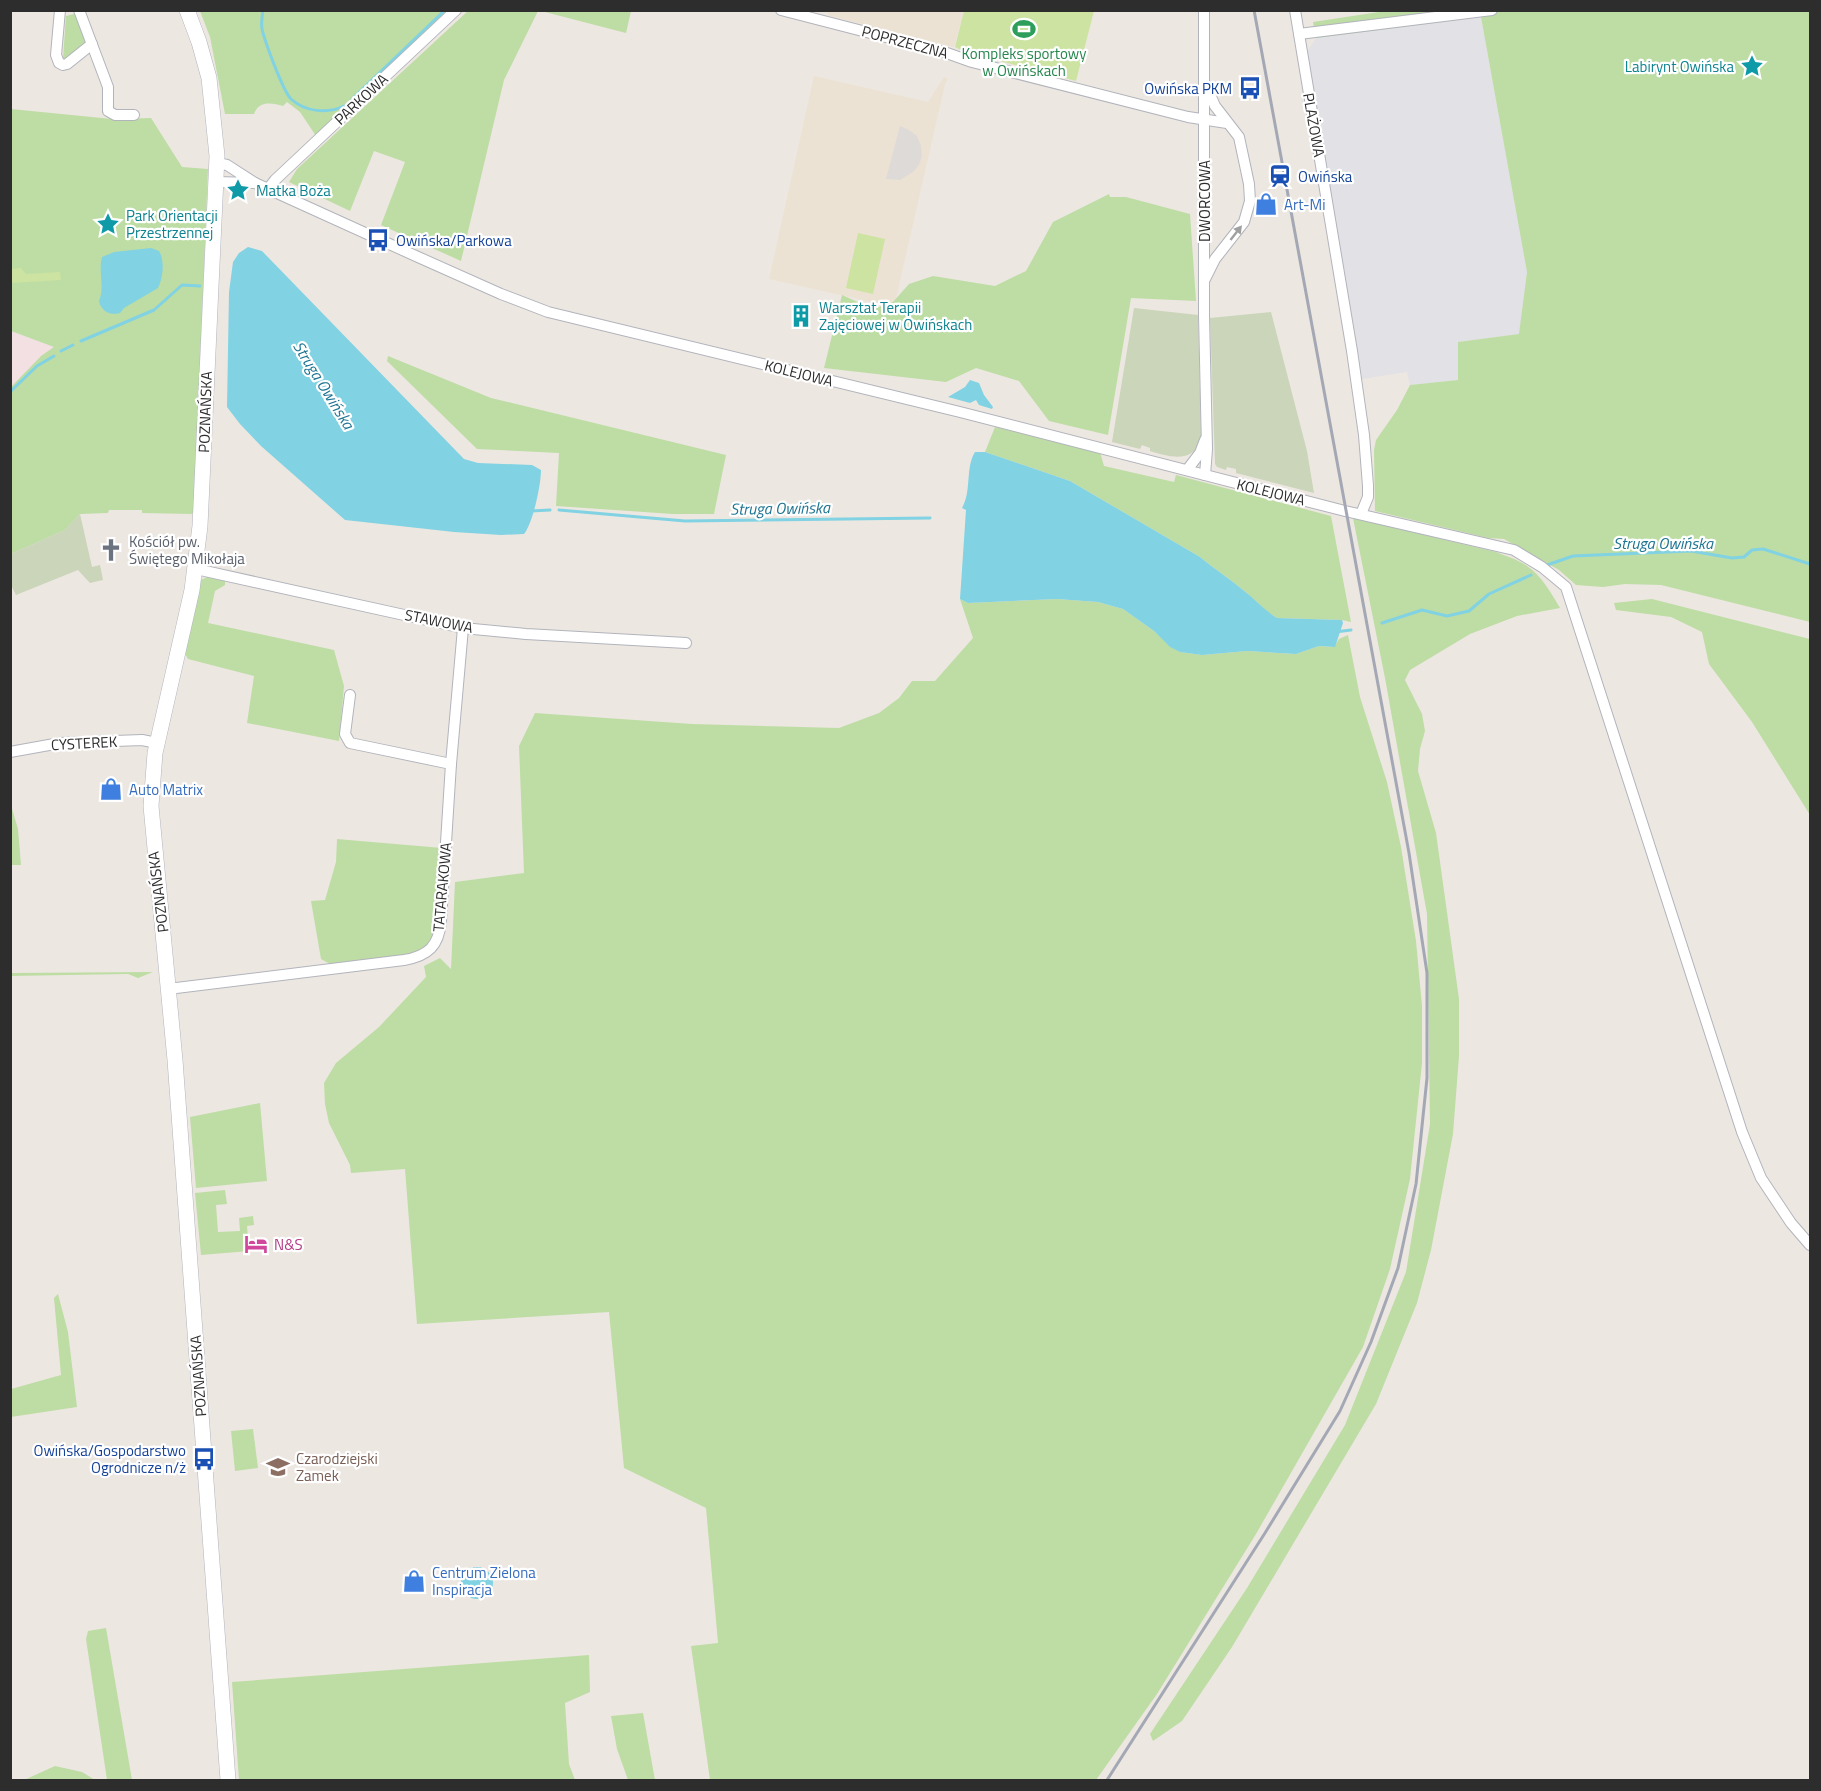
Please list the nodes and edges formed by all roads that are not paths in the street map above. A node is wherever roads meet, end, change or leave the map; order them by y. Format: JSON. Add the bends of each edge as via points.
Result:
{"nodes":[{"id":1,"x":60,"y":10,"type":"edge"},
{"id":2,"x":79,"y":10,"type":"edge"},
{"id":3,"x":187,"y":10,"type":"edge"},
{"id":4,"x":456,"y":10,"type":"edge"},
{"id":5,"x":782,"y":10,"type":"edge"},
{"id":6,"x":1204,"y":10,"type":"edge"},
{"id":7,"x":1295,"y":10,"type":"edge"},
{"id":8,"x":1492,"y":10,"type":"edge"},
{"id":9,"x":1299,"y":34,"type":"junction"},
{"id":10,"x":92,"y":44,"type":"junction"},
{"id":11,"x":1204,"y":79,"type":"junction"},
{"id":12,"x":134,"y":115,"type":"dead end"},
{"id":13,"x":1203,"y":120,"type":"junction"},
{"id":14,"x":1227,"y":123,"type":"junction"},
{"id":15,"x":1203,"y":136,"type":"junction"},
{"id":16,"x":217,"y":163,"type":"junction"},
{"id":17,"x":216,"y":182,"type":"junction"},
{"id":18,"x":255,"y":183,"type":"junction"},
{"id":19,"x":268,"y":189,"type":"junction"},
{"id":20,"x":1204,"y":248,"type":"junction"},
{"id":21,"x":1219,"y":254,"type":"junction"},
{"id":22,"x":1204,"y":282,"type":"junction"},
{"id":23,"x":1206,"y":437,"type":"junction"},
{"id":24,"x":1187,"y":470,"type":"junction"},
{"id":25,"x":1205,"y":475,"type":"junction"},
{"id":26,"x":1361,"y":514,"type":"junction"},
{"id":27,"x":196,"y":569,"type":"junction"},
{"id":28,"x":463,"y":627,"type":"junction"},
{"id":29,"x":686,"y":643,"type":"dead end"},
{"id":30,"x":350,"y":695,"type":"dead end"},
{"id":31,"x":157,"y":742,"type":"junction"},
{"id":32,"x":10,"y":752,"type":"edge"},
{"id":33,"x":451,"y":764,"type":"junction"},
{"id":34,"x":168,"y":989,"type":"junction"},
{"id":35,"x":1810,"y":1245,"type":"edge"},
{"id":36,"x":228,"y":1780,"type":"edge"}],
"edges":[{"from":1,"to":10,"type":"street","via":[[56,55],[59,63],[67,64]]},
{"from":2,"to":10,"type":"street"},
{"from":3,"to":16,"type":"main road","name":"POZNAŃSKA","via":[[209,78]]},
{"from":4,"to":19,"type":"street","name":"PARKOWA"},
{"from":5,"to":13,"type":"street","name":"POPRZECZNA"},
{"from":6,"to":11,"type":"street","name":"DWORCOWA"},
{"from":7,"to":9,"type":"street","name":"PLAŻOWA"},
{"from":8,"to":9,"type":"street"},
{"from":9,"to":26,"type":"street","name":"PLAŻOWA","via":[[1358,391],[1368,492]]},
{"from":10,"to":12,"type":"street","via":[[108,87],[108,111]]},
{"from":11,"to":13,"type":"street","name":"DWORCOWA"},
{"from":11,"to":14,"type":"street","name":"DWORCOWA"},
{"from":13,"to":14,"type":"street"},
{"from":13,"to":15,"type":"street","name":"DWORCOWA"},
{"from":14,"to":15,"type":"street","via":[[1213,127]]},
{"from":21,"to":14,"type":"street","name":"DWORCOWA","one_way":true,"via":[[1244,222],[1250,201],[1241,144]]},
{"from":15,"to":20,"type":"street","name":"DWORCOWA"},
{"from":16,"to":17,"type":"main road","name":"POZNAŃSKA"},
{"from":16,"to":18,"type":"street","name":"KOLEJOWA"},
{"from":17,"to":18,"type":"street","name":"KOLEJOWA"},
{"from":17,"to":27,"type":"main road","name":"POZNAŃSKA"},
{"from":18,"to":19,"type":"street","name":"KOLEJOWA"},
{"from":19,"to":24,"type":"street","name":"KOLEJOWA","via":[[537,308]]},
{"from":20,"to":21,"type":"street"},
{"from":20,"to":22,"type":"street","name":"DWORCOWA"},
{"from":21,"to":22,"type":"street","name":"DWORCOWA"},
{"from":22,"to":23,"type":"street","name":"DWORCOWA"},
{"from":23,"to":24,"type":"street","name":"DWORCOWA"},
{"from":23,"to":25,"type":"street","name":"DWORCOWA"},
{"from":24,"to":25,"type":"street","name":"KOLEJOWA"},
{"from":25,"to":26,"type":"street","name":"KOLEJOWA"},
{"from":26,"to":35,"type":"street","name":"KOLEJOWA","via":[[1514,550],[1566,587],[1742,1132],[1761,1178]]},
{"from":27,"to":28,"type":"street","name":"STAWOWA"},
{"from":27,"to":31,"type":"main road","name":"POZNAŃSKA"},
{"from":28,"to":29,"type":"street","name":"STAWOWA"},
{"from":28,"to":33,"type":"street","name":"TATARAKOWA"},
{"from":30,"to":33,"type":"street","via":[[345,735],[350,743]]},
{"from":31,"to":32,"type":"street","name":"CYSTEREK","via":[[60,743]]},
{"from":31,"to":34,"type":"main road","name":"POZNAŃSKA","via":[[151,828]]},
{"from":33,"to":34,"type":"street","name":"TATARAKOWA","via":[[440,930],[435,945],[426,954]]},
{"from":34,"to":36,"type":"main road","name":"POZNAŃSKA"}]}
